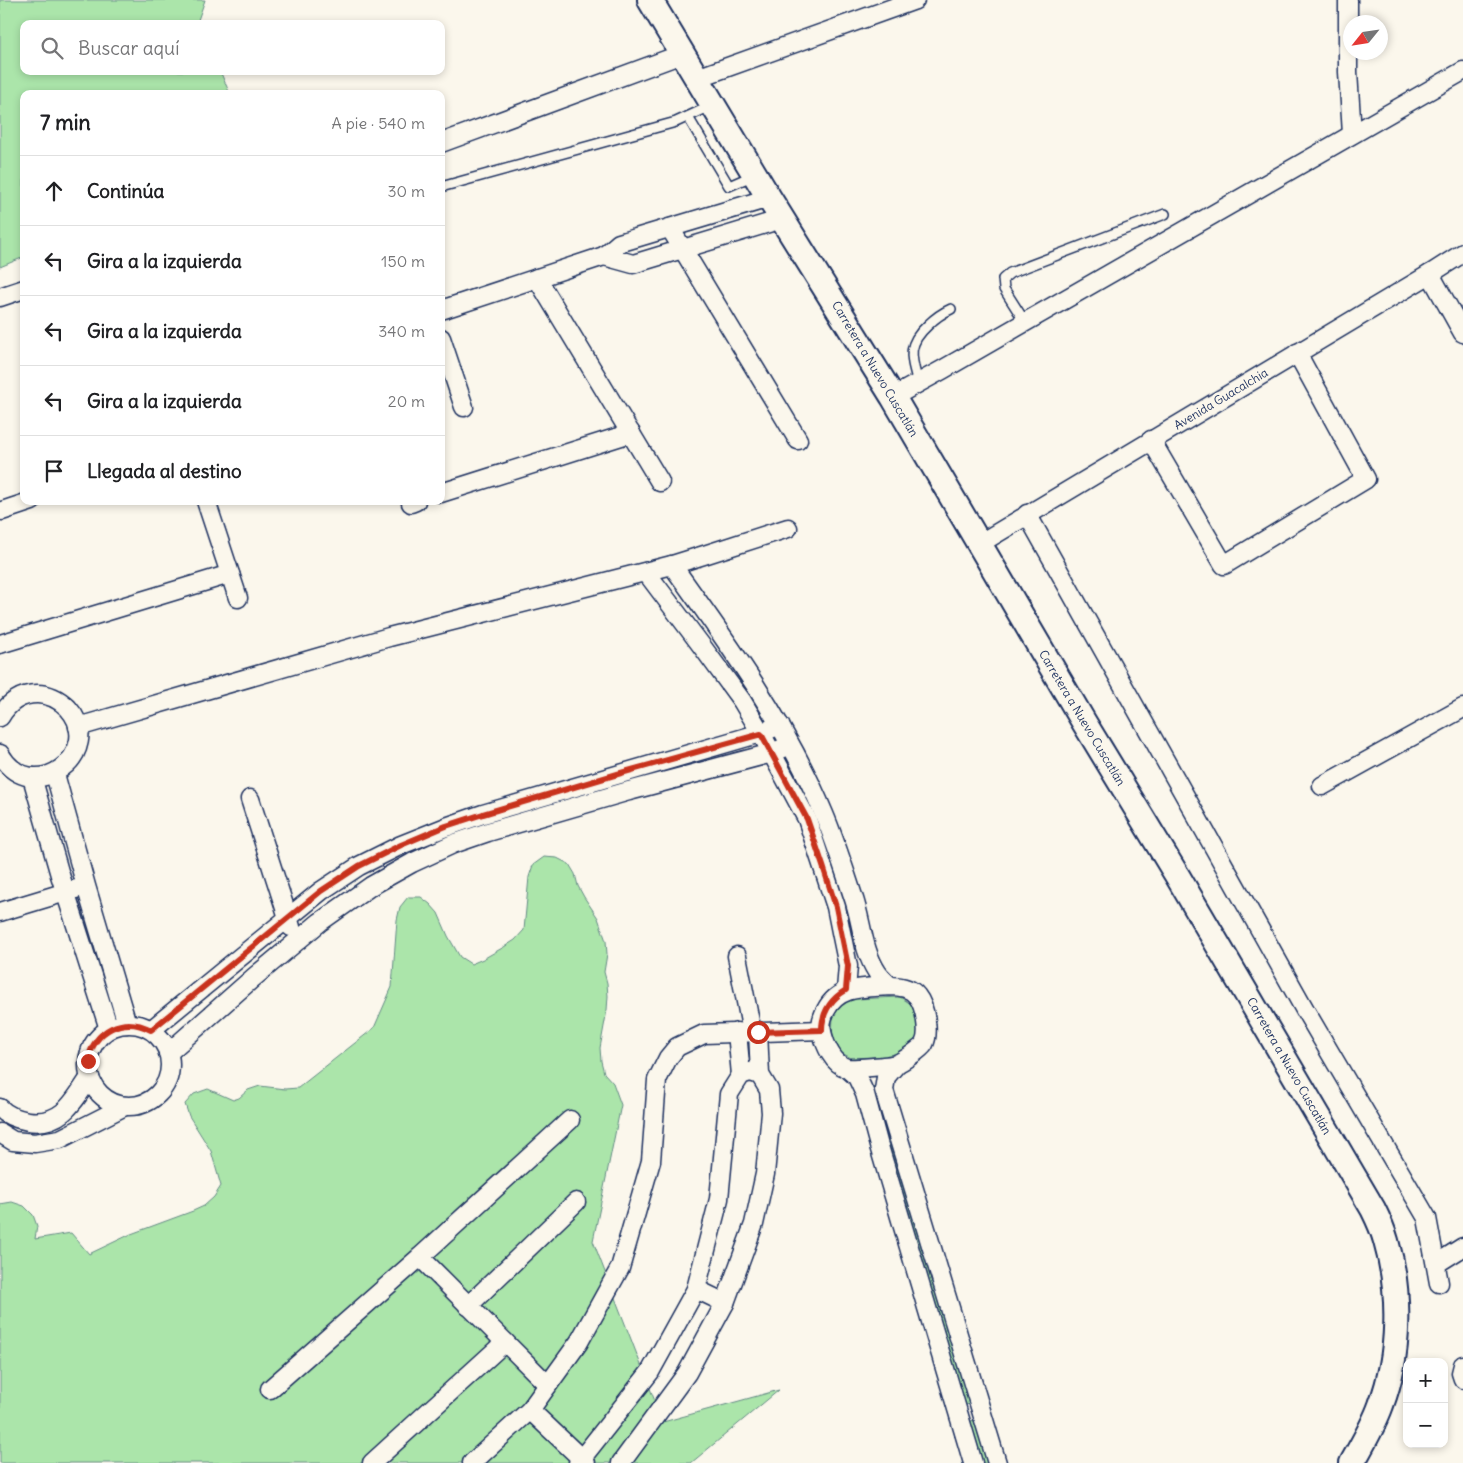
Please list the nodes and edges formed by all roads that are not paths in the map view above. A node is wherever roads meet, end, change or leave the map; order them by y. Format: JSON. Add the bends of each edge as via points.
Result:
{"nodes":[{"id":1,"x":650,"y":0,"type":"edge"},
{"id":2,"x":915,"y":0,"type":"edge"},
{"id":3,"x":1348,"y":0,"type":"edge"},
{"id":4,"x":682,"y":54,"type":"junction"},
{"id":5,"x":1463,"y":71,"type":"edge"},
{"id":6,"x":696,"y":78,"type":"junction"},
{"id":7,"x":713,"y":105,"type":"junction"},
{"id":8,"x":688,"y":117,"type":"junction"},
{"id":9,"x":1352,"y":134,"type":"junction"},
{"id":10,"x":445,"y":142,"type":"edge"},
{"id":11,"x":755,"y":175,"type":"junction"},
{"id":12,"x":445,"y":187,"type":"edge"},
{"id":13,"x":769,"y":198,"type":"junction"},
{"id":14,"x":1166,"y":214,"type":"dead end"},
{"id":15,"x":782,"y":219,"type":"junction"},
{"id":16,"x":670,"y":228,"type":"junction"},
{"id":17,"x":682,"y":249,"type":"junction"},
{"id":18,"x":1463,"y":253,"type":"edge"},
{"id":19,"x":604,"y":256,"type":"junction"},
{"id":20,"x":1430,"y":274,"type":"junction"},
{"id":21,"x":537,"y":278,"type":"junction"},
{"id":22,"x":20,"y":290,"type":"edge"},
{"id":23,"x":0,"y":298,"type":"edge"},
{"id":24,"x":445,"y":309,"type":"edge"},
{"id":25,"x":950,"y":309,"type":"dead end"},
{"id":26,"x":1025,"y":322,"type":"junction"},
{"id":27,"x":1463,"y":333,"type":"edge"},
{"id":28,"x":445,"y":350,"type":"edge"},
{"id":29,"x":1297,"y":354,"type":"junction"},
{"id":30,"x":918,"y":383,"type":"junction"},
{"id":31,"x":892,"y":397,"type":"junction"},
{"id":32,"x":464,"y":407,"type":"dead end"},
{"id":33,"x":631,"y":433,"type":"junction"},
{"id":34,"x":798,"y":440,"type":"dead end"},
{"id":35,"x":1151,"y":440,"type":"junction"},
{"id":36,"x":660,"y":482,"type":"dead end"},
{"id":37,"x":445,"y":492,"type":"edge"},
{"id":38,"x":20,"y":505,"type":"edge"},
{"id":39,"x":207,"y":505,"type":"edge"},
{"id":40,"x":2,"y":511,"type":"dead end"},
{"id":41,"x":1027,"y":514,"type":"junction"},
{"id":42,"x":788,"y":528,"type":"dead end"},
{"id":43,"x":979,"y":544,"type":"junction"},
{"id":44,"x":672,"y":565,"type":"junction"},
{"id":45,"x":646,"y":572,"type":"junction"},
{"id":46,"x":230,"y":574,"type":"junction"},
{"id":47,"x":238,"y":598,"type":"dead end"},
{"id":48,"x":0,"y":644,"type":"edge"},
{"id":49,"x":1463,"y":708,"type":"edge"},
{"id":50,"x":0,"y":717,"type":"edge"},
{"id":51,"x":780,"y":725,"type":"junction"},
{"id":52,"x":78,"y":727,"type":"junction"},
{"id":53,"x":761,"y":734,"type":"junction"},
{"id":54,"x":790,"y":745,"type":"junction"},
{"id":55,"x":772,"y":753,"type":"junction"},
{"id":56,"x":0,"y":754,"type":"edge"},
{"id":57,"x":55,"y":774,"type":"junction"},
{"id":58,"x":32,"y":777,"type":"junction"},
{"id":59,"x":1322,"y":786,"type":"dead end"},
{"id":60,"x":250,"y":799,"type":"dead end"},
{"id":61,"x":86,"y":886,"type":"junction"},
{"id":62,"x":66,"y":892,"type":"junction"},
{"id":63,"x":0,"y":912,"type":"edge"},
{"id":64,"x":288,"y":918,"type":"junction"},
{"id":65,"x":296,"y":942,"type":"junction"},
{"id":66,"x":737,"y":956,"type":"dead end"},
{"id":67,"x":890,"y":986,"type":"junction"},
{"id":68,"x":846,"y":990,"type":"junction"},
{"id":69,"x":127,"y":1024,"type":"junction"},
{"id":70,"x":109,"y":1029,"type":"junction"},
{"id":71,"x":151,"y":1030,"type":"junction"},
{"id":72,"x":822,"y":1030,"type":"junction"},
{"id":73,"x":749,"y":1032,"type":"junction"},
{"id":74,"x":168,"y":1053,"type":"junction"},
{"id":75,"x":897,"y":1064,"type":"junction"},
{"id":76,"x":848,"y":1068,"type":"junction"},
{"id":77,"x":741,"y":1074,"type":"junction"},
{"id":78,"x":760,"y":1075,"type":"junction"},
{"id":79,"x":90,"y":1077,"type":"junction"},
{"id":80,"x":125,"y":1106,"type":"junction"},
{"id":81,"x":0,"y":1108,"type":"edge"},
{"id":82,"x":570,"y":1120,"type":"dead end"},
{"id":83,"x":0,"y":1133,"type":"edge"},
{"id":84,"x":576,"y":1202,"type":"dead end"},
{"id":85,"x":1463,"y":1247,"type":"edge"},
{"id":86,"x":420,"y":1257,"type":"junction"},
{"id":87,"x":1436,"y":1264,"type":"junction"},
{"id":88,"x":1440,"y":1283,"type":"dead end"},
{"id":89,"x":696,"y":1289,"type":"junction"},
{"id":90,"x":724,"y":1303,"type":"junction"},
{"id":91,"x":468,"y":1306,"type":"junction"},
{"id":92,"x":505,"y":1342,"type":"junction"},
{"id":93,"x":1463,"y":1365,"type":"edge"},
{"id":94,"x":1463,"y":1379,"type":"edge"},
{"id":95,"x":548,"y":1385,"type":"junction"},
{"id":96,"x":270,"y":1389,"type":"dead end"},
{"id":97,"x":980,"y":1406,"type":"junction"},
{"id":98,"x":530,"y":1410,"type":"junction"},
{"id":99,"x":958,"y":1412,"type":"junction"},
{"id":100,"x":582,"y":1462,"type":"edge"},
{"id":101,"x":372,"y":1463,"type":"edge"},
{"id":102,"x":472,"y":1463,"type":"edge"},
{"id":103,"x":621,"y":1463,"type":"edge"},
{"id":104,"x":973,"y":1463,"type":"edge"},
{"id":105,"x":997,"y":1463,"type":"edge"},
{"id":106,"x":1352,"y":1463,"type":"edge"}],
"edges":[{"from":1,"to":4,"type":"street","name":"Carretera a Nuevo Cuscatlán"},
{"from":2,"to":6,"type":"street"},
{"from":3,"to":9,"type":"street"},
{"from":4,"to":6,"type":"street","name":"Carretera a Nuevo Cuscatlán"},
{"from":4,"to":10,"type":"street"},
{"from":5,"to":9,"type":"street"},
{"from":6,"to":7,"type":"street","name":"Carretera a Nuevo Cuscatlán"},
{"from":7,"to":8,"type":"lane"},
{"from":7,"to":11,"type":"street","name":"Carretera a Nuevo Cuscatlán"},
{"from":8,"to":11,"type":"lane","via":[[729,186]]},
{"from":8,"to":12,"type":"lane"},
{"from":9,"to":26,"type":"street"},
{"from":11,"to":13,"type":"street","name":"Carretera a Nuevo Cuscatlán"},
{"from":13,"to":15,"type":"street","name":"Carretera a Nuevo Cuscatlán"},
{"from":13,"to":16,"type":"street"},
{"from":14,"to":26,"type":"lane","via":[[1003,279],[1004,289]]},
{"from":15,"to":17,"type":"street"},
{"from":15,"to":31,"type":"street","name":"Carretera a Nuevo Cuscatlán"},
{"from":16,"to":17,"type":"street"},
{"from":16,"to":19,"type":"street","via":[[619,243]]},
{"from":17,"to":19,"type":"street","via":[[633,264]]},
{"from":17,"to":34,"type":"street"},
{"from":18,"to":20,"type":"street","name":"Avenida Guacalchia"},
{"from":19,"to":21,"type":"street"},
{"from":20,"to":27,"type":"street"},
{"from":20,"to":29,"type":"street","name":"Avenida Guacalchia"},
{"from":21,"to":24,"type":"street"},
{"from":21,"to":33,"type":"street"},
{"from":22,"to":23,"type":"street"},
{"from":25,"to":30,"type":"lane","via":[[918,334],[912,345]]},
{"from":26,"to":30,"type":"street"},
{"from":28,"to":32,"type":"street"},
{"from":29,"to":35,"type":"street","name":"Avenida Guacalchia"},
{"from":29,"to":35,"type":"street","via":[[1366,479],[1224,565]]},
{"from":30,"to":31,"type":"street"},
{"from":31,"to":43,"type":"street","name":"Carretera a Nuevo Cuscatlán"},
{"from":33,"to":36,"type":"street"},
{"from":33,"to":37,"type":"street"},
{"from":35,"to":41,"type":"street","name":"Avenida Guacalchia"},
{"from":38,"to":40,"type":"street"},
{"from":39,"to":46,"type":"street"},
{"from":41,"to":43,"type":"street","name":"Avenida Guacalchia"},
{"from":41,"to":87,"type":"street","via":[[1310,1018],[1427,1218]]},
{"from":42,"to":44,"type":"street"},
{"from":43,"to":106,"type":"street","name":"Carretera a Nuevo Cuscatlán","via":[[1381,1225],[1394,1277],[1396,1331],[1391,1370],[1381,1405]]},
{"from":44,"to":45,"type":"street"},
{"from":44,"to":51,"type":"street","via":[[740,659]]},
{"from":45,"to":52,"type":"street","via":[[389,637]]},
{"from":45,"to":53,"type":"street","via":[[742,701]]},
{"from":46,"to":47,"type":"street"},
{"from":46,"to":48,"type":"street"},
{"from":49,"to":59,"type":"street"},
{"from":50,"to":52,"type":"street","via":[[16,700],[41,694],[64,705]]},
{"from":51,"to":53,"type":"street"},
{"from":51,"to":54,"type":"street"},
{"from":52,"to":57,"type":"street","via":[[78,746],[70,762]]},
{"from":53,"to":55,"type":"street"},
{"from":53,"to":64,"type":"street","via":[[446,826],[359,866]]},
{"from":54,"to":55,"type":"street"},
{"from":54,"to":67,"type":"street","via":[[824,813],[854,897],[868,956],[878,974]]},
{"from":55,"to":65,"type":"street","via":[[629,791],[453,844],[371,886]]},
{"from":55,"to":68,"type":"street","via":[[807,819],[833,899],[848,966]]},
{"from":56,"to":58,"type":"street","via":[[9,767]]},
{"from":57,"to":58,"type":"street"},
{"from":57,"to":61,"type":"street"},
{"from":58,"to":62,"type":"street"},
{"from":60,"to":64,"type":"street"},
{"from":61,"to":62,"type":"street"},
{"from":61,"to":69,"type":"street"},
{"from":62,"to":63,"type":"street"},
{"from":62,"to":70,"type":"street"},
{"from":64,"to":65,"type":"street"},
{"from":64,"to":71,"type":"street"},
{"from":65,"to":74,"type":"street"},
{"from":66,"to":73,"type":"street"},
{"from":67,"to":68,"type":"street"},
{"from":67,"to":75,"type":"street","via":[[907,989],[917,996],[925,1011],[927,1028],[924,1044]]},
{"from":68,"to":72,"type":"street","via":[[830,1003],[822,1020]]},
{"from":69,"to":70,"type":"street"},
{"from":69,"to":71,"type":"street"},
{"from":70,"to":79,"type":"street","via":[[97,1039],[90,1053]]},
{"from":71,"to":74,"type":"street","via":[[159,1036]]},
{"from":72,"to":73,"type":"street"},
{"from":72,"to":76,"type":"street","via":[[832,1056]]},
{"from":73,"to":77,"type":"street"},
{"from":73,"to":78,"type":"street"},
{"from":73,"to":95,"type":"street","via":[[704,1034],[677,1047],[668,1058],[657,1080],[650,1161],[620,1268],[578,1342]]},
{"from":74,"to":80,"type":"street","via":[[169,1073],[161,1091],[145,1103]]},
{"from":75,"to":76,"type":"street"},
{"from":75,"to":97,"type":"street","via":[[886,1077],[884,1090]]},
{"from":76,"to":99,"type":"street","via":[[865,1094]]},
{"from":77,"to":78,"type":"street"},
{"from":77,"to":89,"type":"street","via":[[729,1094],[719,1199]]},
{"from":78,"to":90,"type":"street","via":[[769,1090],[765,1174],[754,1224]]},
{"from":79,"to":80,"type":"street","via":[[103,1096]]},
{"from":79,"to":81,"type":"street","via":[[69,1108],[54,1119],[19,1120]]},
{"from":80,"to":83,"type":"street","via":[[60,1139],[35,1143],[13,1141]]},
{"from":82,"to":86,"type":"street"},
{"from":84,"to":91,"type":"street"},
{"from":85,"to":87,"type":"street"},
{"from":86,"to":91,"type":"street"},
{"from":86,"to":96,"type":"street"},
{"from":87,"to":88,"type":"street"},
{"from":89,"to":90,"type":"street"},
{"from":89,"to":100,"type":"street","via":[[650,1372]]},
{"from":90,"to":103,"type":"street","via":[[687,1373]]},
{"from":91,"to":92,"type":"street"},
{"from":92,"to":95,"type":"street"},
{"from":92,"to":101,"type":"street"},
{"from":93,"to":94,"type":"street"},
{"from":95,"to":98,"type":"street"},
{"from":97,"to":99,"type":"street"},
{"from":97,"to":105,"type":"street"},
{"from":98,"to":100,"type":"street"},
{"from":98,"to":102,"type":"street"},
{"from":99,"to":104,"type":"street"}]}
